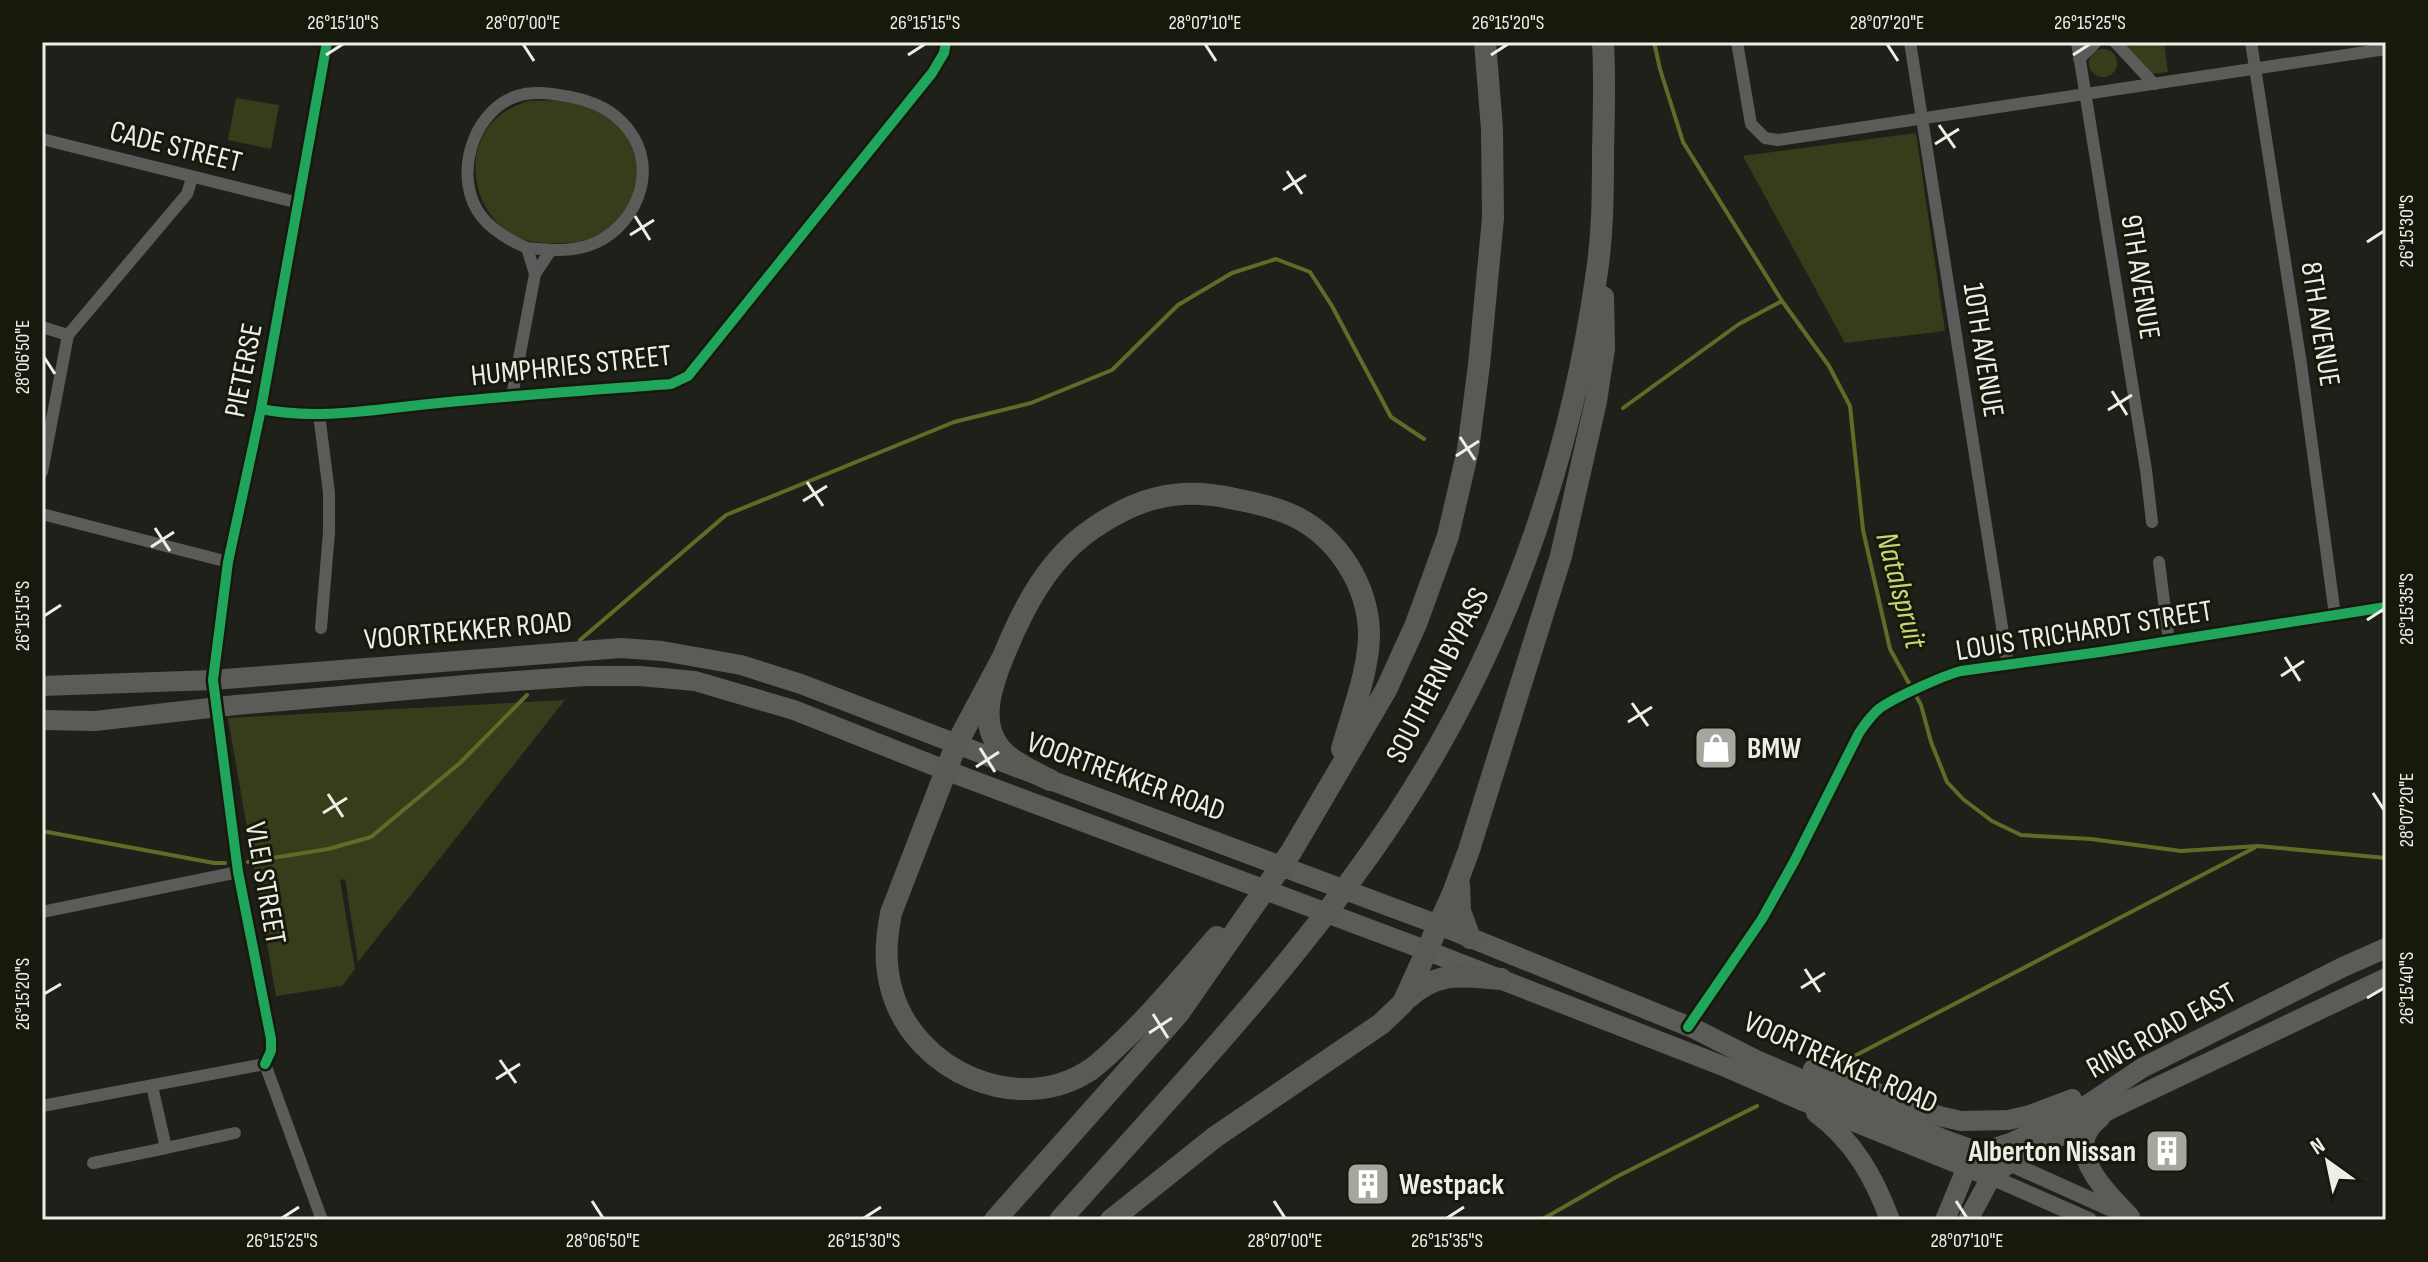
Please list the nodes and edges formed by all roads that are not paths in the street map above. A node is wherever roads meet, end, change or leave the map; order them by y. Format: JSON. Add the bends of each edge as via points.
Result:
{"nodes":[{"id":1,"x":327,"y":42,"type":"edge"},
{"id":2,"x":946,"y":42,"type":"edge"},
{"id":3,"x":1485,"y":42,"type":"edge"},
{"id":4,"x":1737,"y":42,"type":"edge"},
{"id":5,"x":1910,"y":42,"type":"edge"},
{"id":6,"x":2077,"y":42,"type":"edge"},
{"id":7,"x":2096,"y":42,"type":"edge"},
{"id":8,"x":2115,"y":42,"type":"edge"},
{"id":9,"x":2251,"y":42,"type":"edge"},
{"id":10,"x":1603,"y":44,"type":"edge"},
{"id":11,"x":2386,"y":49,"type":"edge"},
{"id":12,"x":2079,"y":59,"type":"junction"},
{"id":13,"x":2255,"y":69,"type":"junction"},
{"id":14,"x":2154,"y":84,"type":"junction"},
{"id":15,"x":2084,"y":96,"type":"junction"},
{"id":16,"x":1922,"y":117,"type":"junction"},
{"id":17,"x":42,"y":139,"type":"edge"},
{"id":18,"x":192,"y":178,"type":"junction"},
{"id":19,"x":299,"y":203,"type":"junction"},
{"id":20,"x":1603,"y":213,"type":"junction"},
{"id":21,"x":527,"y":248,"type":"junction"},
{"id":22,"x":551,"y":250,"type":"junction"},
{"id":23,"x":535,"y":274,"type":"junction"},
{"id":24,"x":42,"y":327,"type":"edge"},
{"id":25,"x":68,"y":335,"type":"junction"},
{"id":26,"x":512,"y":396,"type":"junction"},
{"id":27,"x":261,"y":409,"type":"junction"},
{"id":28,"x":319,"y":414,"type":"junction"},
{"id":29,"x":42,"y":472,"type":"edge"},
{"id":30,"x":42,"y":514,"type":"edge"},
{"id":31,"x":2152,"y":522,"type":"dead end"},
{"id":32,"x":228,"y":562,"type":"junction"},
{"id":33,"x":2159,"y":562,"type":"dead end"},
{"id":34,"x":2386,"y":607,"type":"edge"},
{"id":35,"x":2335,"y":615,"type":"junction"},
{"id":36,"x":321,"y":628,"type":"dead end"},
{"id":37,"x":2169,"y":641,"type":"junction"},
{"id":38,"x":1002,"y":659,"type":"junction"},
{"id":39,"x":2008,"y":665,"type":"junction"},
{"id":40,"x":213,"y":680,"type":"junction"},
{"id":41,"x":42,"y":686,"type":"edge"},
{"id":42,"x":216,"y":708,"type":"junction"},
{"id":43,"x":42,"y":720,"type":"edge"},
{"id":44,"x":956,"y":745,"type":"junction"},
{"id":45,"x":945,"y":770,"type":"junction"},
{"id":46,"x":1050,"y":780,"type":"junction"},
{"id":47,"x":1333,"y":781,"type":"junction"},
{"id":48,"x":1291,"y":852,"type":"junction"},
{"id":49,"x":238,"y":872,"type":"junction"},
{"id":50,"x":1460,"y":872,"type":"junction"},
{"id":51,"x":42,"y":912,"type":"edge"},
{"id":52,"x":1439,"y":925,"type":"junction"},
{"id":53,"x":1470,"y":938,"type":"junction"},
{"id":54,"x":2386,"y":948,"type":"edge"},
{"id":55,"x":1428,"y":951,"type":"junction"},
{"id":56,"x":2386,"y":978,"type":"edge"},
{"id":57,"x":1501,"y":979,"type":"junction"},
{"id":58,"x":1403,"y":1003,"type":"junction"},
{"id":59,"x":1692,"y":1028,"type":"junction"},
{"id":60,"x":265,"y":1064,"type":"junction"},
{"id":61,"x":2142,"y":1068,"type":"junction"},
{"id":62,"x":152,"y":1086,"type":"junction"},
{"id":63,"x":1803,"y":1101,"type":"junction"},
{"id":64,"x":42,"y":1106,"type":"edge"},
{"id":65,"x":2113,"y":1108,"type":"junction"},
{"id":66,"x":235,"y":1133,"type":"dead end"},
{"id":67,"x":166,"y":1148,"type":"junction"},
{"id":68,"x":1982,"y":1152,"type":"junction"},
{"id":69,"x":93,"y":1163,"type":"dead end"},
{"id":70,"x":2009,"y":1163,"type":"junction"},
{"id":71,"x":1967,"y":1167,"type":"junction"},
{"id":72,"x":1991,"y":1177,"type":"junction"},
{"id":73,"x":2133,"y":1219,"type":"edge"},
{"id":74,"x":322,"y":1220,"type":"edge"},
{"id":75,"x":995,"y":1220,"type":"edge"},
{"id":76,"x":1060,"y":1220,"type":"edge"},
{"id":77,"x":1111,"y":1220,"type":"edge"},
{"id":78,"x":1890,"y":1220,"type":"edge"},
{"id":79,"x":1945,"y":1220,"type":"edge"},
{"id":80,"x":1968,"y":1220,"type":"edge"},
{"id":81,"x":2089,"y":1220,"type":"edge"}],
"edges":[{"from":1,"to":19,"type":"street","name":"PIETERSE"},
{"from":2,"to":26,"type":"street","name":"HUMPHRIES STREET","via":[[932,73],[688,376],[671,384]]},
{"from":3,"to":47,"type":"highway","name":"SOUTHERN BYPASS","via":[[1493,218],[1468,450],[1448,536],[1416,624],[1386,690]]},
{"from":4,"to":16,"type":"street","via":[[1751,124],[1765,138],[1790,139]]},
{"from":5,"to":16,"type":"street","name":"10TH AVENUE"},
{"from":6,"to":12,"type":"street","name":"9TH AVENUE"},
{"from":7,"to":12,"type":"street"},
{"from":8,"to":14,"type":"street"},
{"from":9,"to":13,"type":"street","name":"8TH AVENUE"},
{"from":10,"to":20,"type":"highway","name":"SOUTHERN BYPASS"},
{"from":11,"to":13,"type":"street"},
{"from":12,"to":15,"type":"street","name":"9TH AVENUE"},
{"from":13,"to":14,"type":"street"},
{"from":13,"to":35,"type":"street","name":"8TH AVENUE"},
{"from":14,"to":15,"type":"street"},
{"from":15,"to":16,"type":"street"},
{"from":15,"to":31,"type":"street","name":"9TH AVENUE"},
{"from":16,"to":39,"type":"street","name":"10TH AVENUE"},
{"from":17,"to":18,"type":"street","name":"CADE STREET"},
{"from":18,"to":19,"type":"street","name":"CADE STREET"},
{"from":18,"to":25,"type":"street","via":[[187,194]]},
{"from":19,"to":27,"type":"street","name":"PIETERSE"},
{"from":20,"to":50,"type":"highway","via":[[1604,348],[1586,449],[1561,556]]},
{"from":20,"to":76,"type":"highway","name":"SOUTHERN BYPASS","via":[[1581,364],[1556,469],[1522,573],[1449,726],[1396,815],[1291,956]]},
{"from":21,"to":22,"type":"street"},
{"from":21,"to":22,"type":"street","via":[[482,218],[467,176],[474,138],[484,119],[517,95],[537,93],[587,100],[618,118],[631,132],[643,171],[639,200],[611,235],[589,246]]},
{"from":21,"to":23,"type":"street"},
{"from":22,"to":23,"type":"street"},
{"from":23,"to":26,"type":"street"},
{"from":24,"to":25,"type":"street"},
{"from":25,"to":29,"type":"street"},
{"from":26,"to":28,"type":"street","name":"HUMPHRIES STREET"},
{"from":27,"to":28,"type":"street","name":"HUMPHRIES STREET"},
{"from":27,"to":32,"type":"street","name":"PIETERSE"},
{"from":28,"to":36,"type":"street","via":[[329,493]]},
{"from":30,"to":32,"type":"street"},
{"from":32,"to":40,"type":"street","name":"PIETERSE"},
{"from":33,"to":37,"type":"street"},
{"from":34,"to":35,"type":"street","name":"LOUIS TRICHARDT STREET"},
{"from":35,"to":37,"type":"street","name":"LOUIS TRICHARDT STREET"},
{"from":37,"to":39,"type":"street","name":"LOUIS TRICHARDT STREET"},
{"from":38,"to":44,"type":"highway"},
{"from":38,"to":46,"type":"highway","via":[[987,723],[1007,755]]},
{"from":38,"to":47,"type":"highway","via":[[1054,564],[1073,543],[1121,512],[1186,493],[1273,508],[1309,525],[1339,552],[1364,603],[1369,632],[1365,664]]},
{"from":39,"to":59,"type":"street","name":"LOUIS TRICHARDT STREET","via":[[1945,676],[1882,706],[1864,724],[1762,919]]},
{"from":40,"to":41,"type":"main road","name":"VOORTREKKER ROAD"},
{"from":40,"to":42,"type":"street","name":"PIETERSE"},
{"from":40,"to":44,"type":"main road","name":"VOORTREKKER ROAD","via":[[621,648],[662,651],[741,665],[801,684]]},
{"from":42,"to":43,"type":"main road","name":"VOORTREKKER ROAD","via":[[95,721]]},
{"from":42,"to":45,"type":"main road","name":"VOORTREKKER ROAD","via":[[586,676],[654,677],[709,684],[794,710]]},
{"from":42,"to":49,"type":"street","name":"VLEI STREET"},
{"from":44,"to":45,"type":"highway"},
{"from":44,"to":46,"type":"main road","name":"VOORTREKKER ROAD"},
{"from":45,"to":48,"type":"highway","via":[[891,913],[887,972],[903,1017],[918,1040],[959,1072],[988,1085],[1045,1088],[1090,1070],[1147,1018]]},
{"from":45,"to":55,"type":"main road","name":"VOORTREKKER ROAD"},
{"from":46,"to":52,"type":"main road","name":"VOORTREKKER ROAD"},
{"from":47,"to":48,"type":"highway","name":"SOUTHERN BYPASS"},
{"from":48,"to":75,"type":"highway","name":"SOUTHERN BYPASS","via":[[1178,1014]]},
{"from":49,"to":51,"type":"street"},
{"from":49,"to":60,"type":"street","name":"VLEI STREET","via":[[271,1039]]},
{"from":50,"to":52,"type":"highway"},
{"from":50,"to":53,"type":"highway","via":[[1458,904]]},
{"from":52,"to":53,"type":"main road","name":"VOORTREKKER ROAD"},
{"from":52,"to":55,"type":"highway"},
{"from":53,"to":59,"type":"main road","name":"VOORTREKKER ROAD"},
{"from":54,"to":61,"type":"main road","name":"RING ROAD EAST"},
{"from":55,"to":57,"type":"main road","name":"VOORTREKKER ROAD"},
{"from":55,"to":58,"type":"highway"},
{"from":56,"to":65,"type":"main road","name":"RING ROAD EAST"},
{"from":57,"to":58,"type":"highway","via":[[1446,976],[1430,981]]},
{"from":57,"to":63,"type":"main road","name":"VOORTREKKER ROAD"},
{"from":58,"to":77,"type":"highway","via":[[1381,1024],[1215,1137]]},
{"from":59,"to":61,"type":"main road","via":[[1961,1121],[2030,1115]]},
{"from":59,"to":68,"type":"main road","name":"VOORTREKKER ROAD","via":[[1756,1060]]},
{"from":60,"to":62,"type":"street"},
{"from":60,"to":74,"type":"street"},
{"from":61,"to":68,"type":"main road","name":"RING ROAD EAST","via":[[2087,1105]]},
{"from":62,"to":64,"type":"street"},
{"from":62,"to":67,"type":"street"},
{"from":63,"to":71,"type":"main road","name":"VOORTREKKER ROAD"},
{"from":63,"to":78,"type":"main road","via":[[1860,1157]]},
{"from":65,"to":70,"type":"main road","name":"RING ROAD EAST"},
{"from":65,"to":73,"type":"main road","via":[[2096,1121],[2084,1147],[2094,1178]]},
{"from":66,"to":67,"type":"street"},
{"from":67,"to":69,"type":"street"},
{"from":68,"to":70,"type":"main road","name":"VOORTREKKER ROAD"},
{"from":68,"to":71,"type":"main road","name":"RING ROAD EAST"},
{"from":70,"to":72,"type":"main road","name":"RING ROAD EAST"},
{"from":70,"to":73,"type":"street","name":"VOORTREKKER ROAD"},
{"from":71,"to":72,"type":"main road","name":"VOORTREKKER ROAD"},
{"from":71,"to":79,"type":"main road"},
{"from":72,"to":80,"type":"main road"},
{"from":72,"to":81,"type":"street","name":"VOORTREKKER ROAD"}]}
